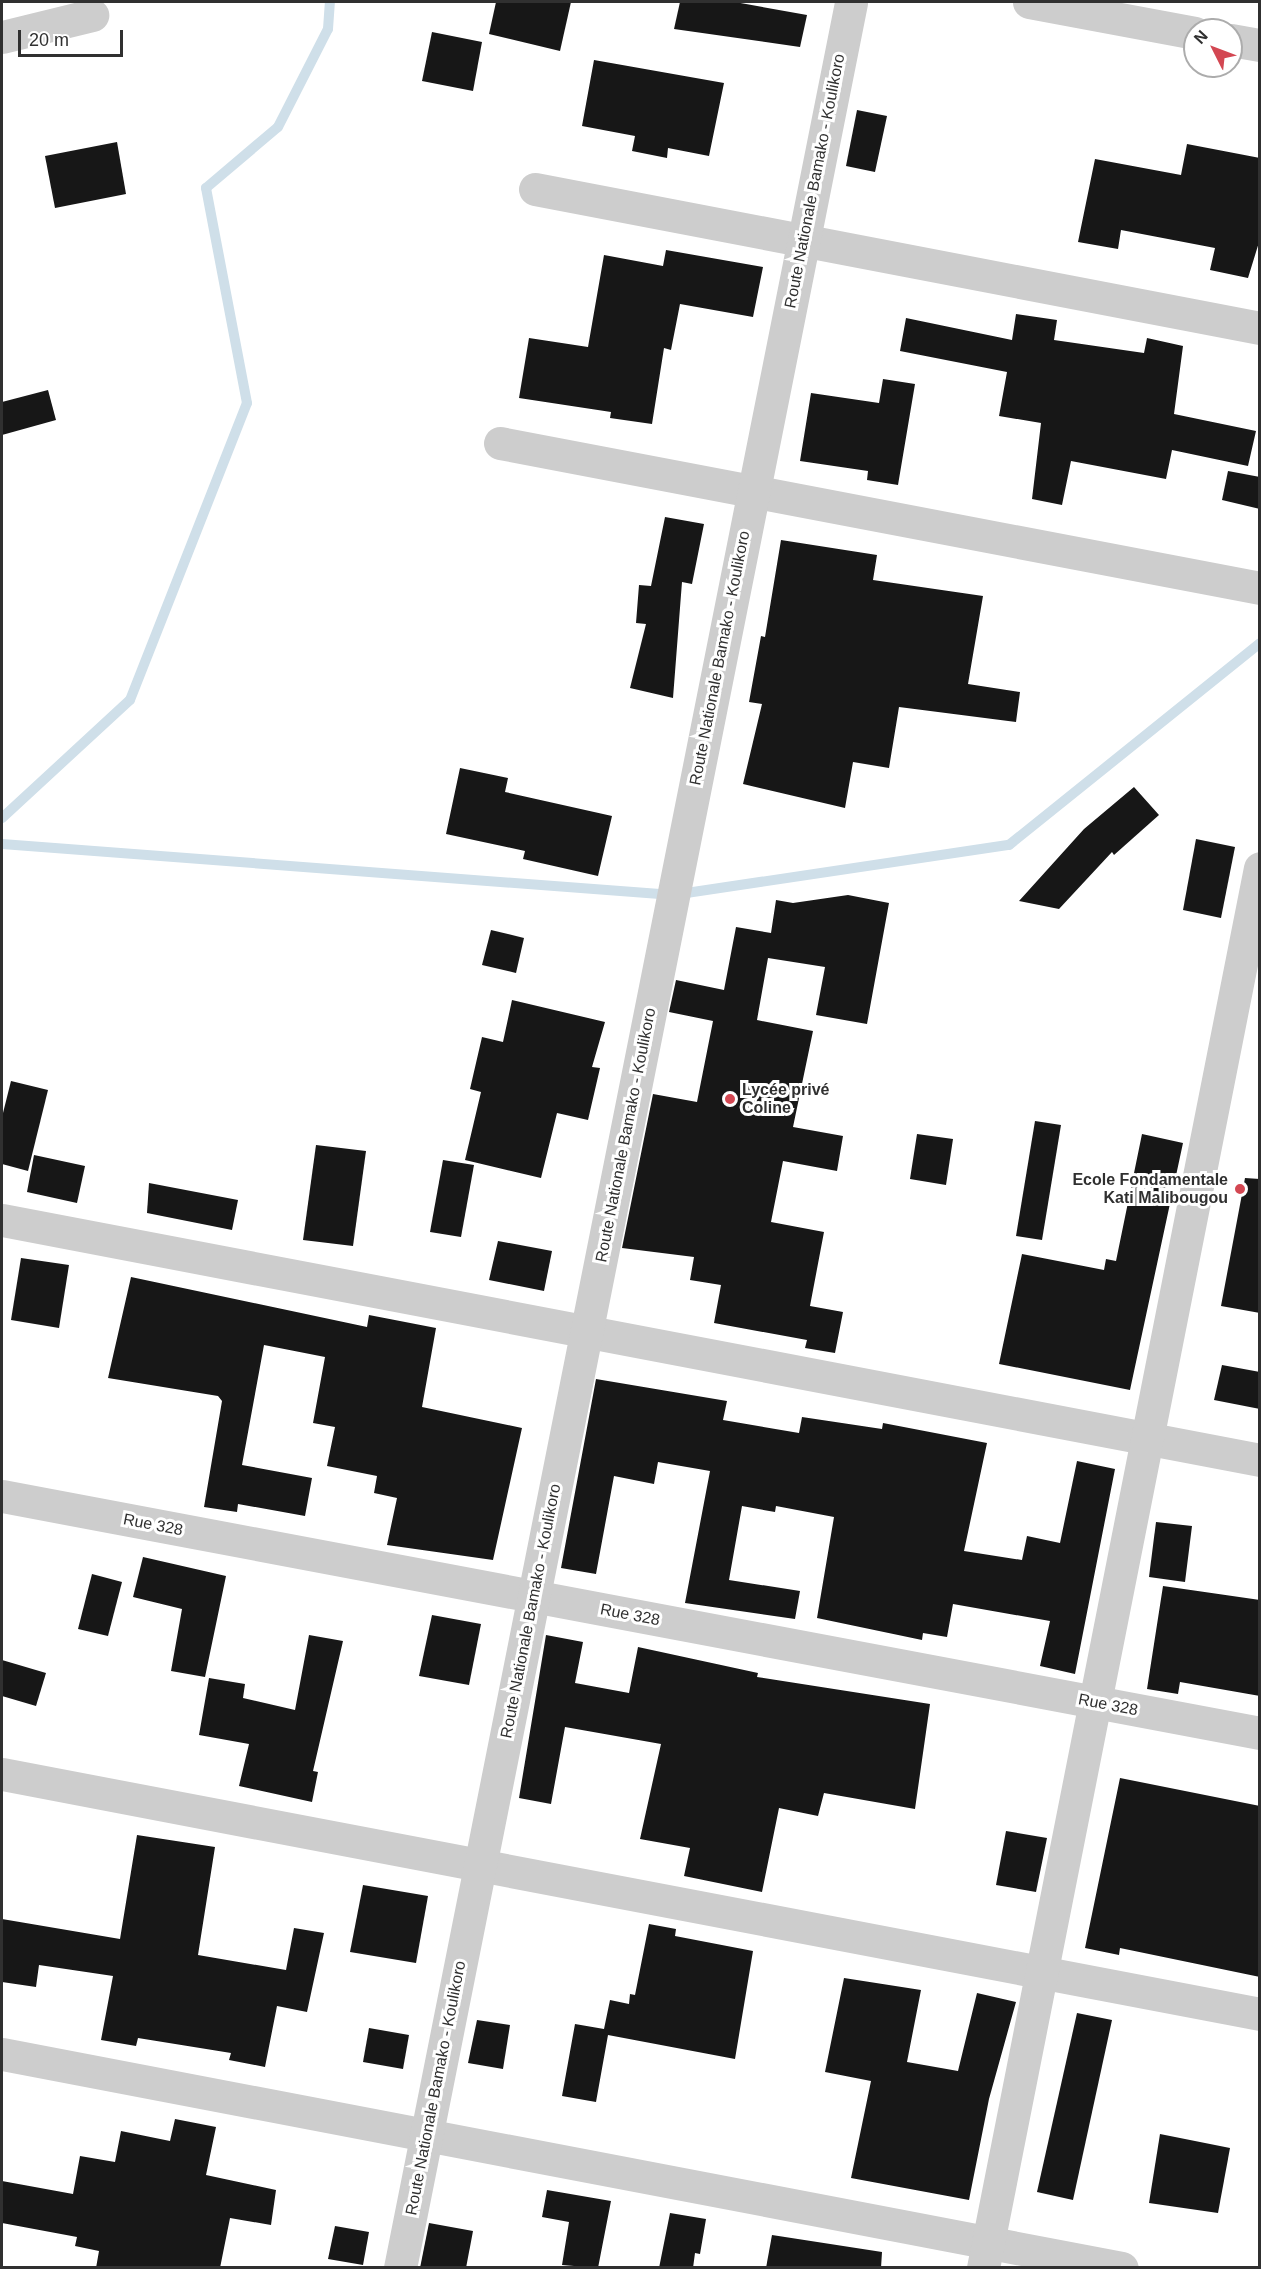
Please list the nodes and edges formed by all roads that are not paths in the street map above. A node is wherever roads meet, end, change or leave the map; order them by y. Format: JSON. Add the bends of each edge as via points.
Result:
{"nodes":[{"id":1,"x":851,"y":2,"type":"edge"},
{"id":2,"x":1029,"y":2,"type":"edge"},
{"id":3,"x":92,"y":15,"type":"dead end"},
{"id":4,"x":1183,"y":31,"type":"edge"},
{"id":5,"x":2,"y":37,"type":"edge"},
{"id":6,"x":1243,"y":42,"type":"edge"},
{"id":7,"x":1260,"y":45,"type":"edge"},
{"id":8,"x":535,"y":189,"type":"dead end"},
{"id":9,"x":803,"y":240,"type":"junction"},
{"id":10,"x":1260,"y":328,"type":"edge"},
{"id":11,"x":500,"y":443,"type":"dead end"},
{"id":12,"x":753,"y":492,"type":"junction"},
{"id":13,"x":1260,"y":588,"type":"edge"},
{"id":14,"x":1260,"y":868,"type":"edge"},
{"id":15,"x":2,"y":1220,"type":"edge"},
{"id":16,"x":586,"y":1332,"type":"junction"},
{"id":17,"x":1146,"y":1438,"type":"junction"},
{"id":18,"x":1260,"y":1460,"type":"edge"},
{"id":19,"x":2,"y":1496,"type":"edge"},
{"id":20,"x":534,"y":1597,"type":"junction"},
{"id":21,"x":1094,"y":1702,"type":"junction"},
{"id":22,"x":1260,"y":1733,"type":"edge"},
{"id":23,"x":2,"y":1774,"type":"edge"},
{"id":24,"x":480,"y":1866,"type":"junction"},
{"id":25,"x":1041,"y":1973,"type":"junction"},
{"id":26,"x":1260,"y":2014,"type":"edge"},
{"id":27,"x":2,"y":2054,"type":"edge"},
{"id":28,"x":427,"y":2135,"type":"junction"},
{"id":29,"x":986,"y":2255,"type":"edge"},
{"id":30,"x":400,"y":2268,"type":"edge"},
{"id":31,"x":1122,"y":2268,"type":"edge"}],
"edges":[{"from":1,"to":9,"type":"street","name":"Route Nationale Bamako - Koulikoro"},
{"from":2,"to":4,"type":"street"},
{"from":3,"to":5,"type":"street"},
{"from":6,"to":7,"type":"street"},
{"from":8,"to":9,"type":"street"},
{"from":9,"to":10,"type":"street"},
{"from":9,"to":12,"type":"street","name":"Route Nationale Bamako - Koulikoro"},
{"from":11,"to":12,"type":"street"},
{"from":12,"to":13,"type":"street"},
{"from":12,"to":16,"type":"street","name":"Route Nationale Bamako - Koulikoro"},
{"from":14,"to":17,"type":"street"},
{"from":15,"to":16,"type":"street"},
{"from":16,"to":17,"type":"street"},
{"from":16,"to":20,"type":"street","name":"Route Nationale Bamako - Koulikoro"},
{"from":17,"to":18,"type":"street"},
{"from":17,"to":21,"type":"street"},
{"from":19,"to":20,"type":"street","name":"Rue 328"},
{"from":20,"to":21,"type":"street","name":"Rue 328"},
{"from":20,"to":24,"type":"street","name":"Route Nationale Bamako - Koulikoro"},
{"from":21,"to":22,"type":"street","name":"Rue 328"},
{"from":21,"to":25,"type":"street"},
{"from":23,"to":24,"type":"street"},
{"from":24,"to":25,"type":"street"},
{"from":24,"to":28,"type":"street","name":"Route Nationale Bamako - Koulikoro"},
{"from":25,"to":26,"type":"street"},
{"from":25,"to":29,"type":"street"},
{"from":27,"to":28,"type":"street"},
{"from":28,"to":29,"type":"street"},
{"from":28,"to":30,"type":"street","name":"Route Nationale Bamako - Koulikoro"},
{"from":29,"to":31,"type":"street"}]}
